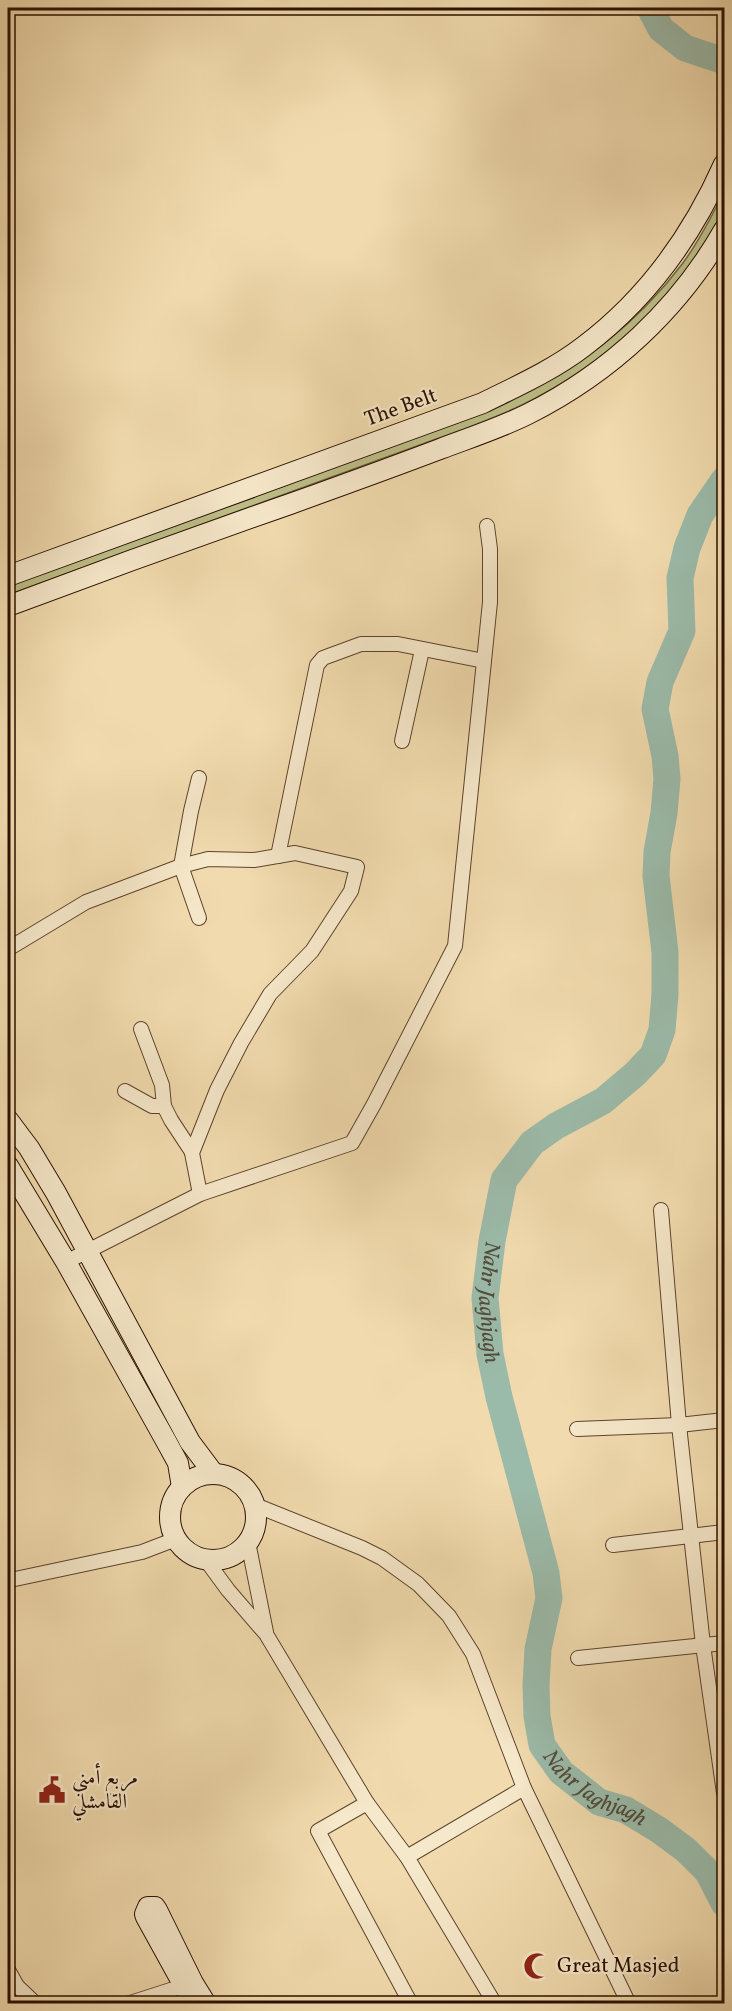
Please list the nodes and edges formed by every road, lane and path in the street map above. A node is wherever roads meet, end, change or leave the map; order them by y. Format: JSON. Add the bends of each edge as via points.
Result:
{"nodes":[{"id":1,"x":724,"y":164,"type":"edge"},
{"id":2,"x":724,"y":230,"type":"edge"},
{"id":3,"x":487,"y":526,"type":"dead end"},
{"id":4,"x":8,"y":576,"type":"edge"},
{"id":5,"x":8,"y":606,"type":"edge"},
{"id":6,"x":422,"y":650,"type":"junction"},
{"id":7,"x":484,"y":661,"type":"junction"},
{"id":8,"x":402,"y":741,"type":"dead end"},
{"id":9,"x":199,"y":778,"type":"dead end"},
{"id":10,"x":278,"y":856,"type":"junction"},
{"id":11,"x":181,"y":866,"type":"junction"},
{"id":12,"x":199,"y":918,"type":"dead end"},
{"id":13,"x":8,"y":949,"type":"edge"},
{"id":14,"x":141,"y":1029,"type":"dead end"},
{"id":15,"x":125,"y":1091,"type":"dead end"},
{"id":16,"x":164,"y":1106,"type":"junction"},
{"id":17,"x":8,"y":1120,"type":"edge"},
{"id":18,"x":192,"y":1152,"type":"junction"},
{"id":19,"x":8,"y":1166,"type":"edge"},
{"id":20,"x":200,"y":1194,"type":"junction"},
{"id":21,"x":661,"y":1210,"type":"dead end"},
{"id":22,"x":88,"y":1250,"type":"junction"},
{"id":23,"x":66,"y":1262,"type":"junction"},
{"id":24,"x":724,"y":1420,"type":"edge"},
{"id":25,"x":679,"y":1425,"type":"junction"},
{"id":26,"x":577,"y":1429,"type":"dead end"},
{"id":27,"x":214,"y":1474,"type":"junction"},
{"id":28,"x":182,"y":1487,"type":"junction"},
{"id":29,"x":255,"y":1505,"type":"junction"},
{"id":30,"x":724,"y":1532,"type":"edge"},
{"id":31,"x":691,"y":1536,"type":"junction"},
{"id":32,"x":176,"y":1539,"type":"junction"},
{"id":33,"x":248,"y":1542,"type":"junction"},
{"id":34,"x":613,"y":1545,"type":"dead end"},
{"id":35,"x":206,"y":1560,"type":"junction"},
{"id":36,"x":15,"y":1579,"type":"dead end"},
{"id":37,"x":266,"y":1634,"type":"junction"},
{"id":38,"x":724,"y":1643,"type":"edge"},
{"id":39,"x":703,"y":1645,"type":"junction"},
{"id":40,"x":578,"y":1658,"type":"dead end"},
{"id":41,"x":524,"y":1788,"type":"junction"},
{"id":42,"x":724,"y":1793,"type":"edge"},
{"id":43,"x":367,"y":1803,"type":"junction"},
{"id":44,"x":407,"y":1857,"type":"junction"},
{"id":45,"x":8,"y":1971,"type":"edge"},
{"id":46,"x":183,"y":1986,"type":"junction"},
{"id":47,"x":407,"y":2003,"type":"edge"},
{"id":48,"x":36,"y":2004,"type":"edge"},
{"id":49,"x":128,"y":2004,"type":"edge"},
{"id":50,"x":194,"y":2004,"type":"edge"},
{"id":51,"x":206,"y":2004,"type":"edge"},
{"id":52,"x":495,"y":2004,"type":"edge"},
{"id":53,"x":629,"y":2004,"type":"edge"}],
"edges":[{"from":1,"to":4,"type":"main road","name":"The Belt","via":[[692,229],[648,288],[583,348],[542,373],[483,403]]},
{"from":2,"to":5,"type":"main road","via":[[682,291],[647,330],[581,383],[528,414],[381,472]]},
{"from":3,"to":7,"type":"street","via":[[490,602]]},
{"from":6,"to":7,"type":"street"},
{"from":6,"to":8,"type":"street"},
{"from":6,"to":10,"type":"street","via":[[398,644],[361,644],[323,658],[317,665]]},
{"from":7,"to":20,"type":"street","via":[[455,946],[374,1104],[352,1143]]},
{"from":9,"to":11,"type":"street"},
{"from":10,"to":11,"type":"street","via":[[208,859]]},
{"from":10,"to":18,"type":"street","via":[[295,853],[357,867],[351,891],[312,951],[270,994],[217,1090]]},
{"from":11,"to":12,"type":"street"},
{"from":11,"to":13,"type":"street","via":[[86,902]]},
{"from":14,"to":16,"type":"street","via":[[162,1085]]},
{"from":15,"to":16,"type":"street","via":[[152,1106]]},
{"from":16,"to":18,"type":"street"},
{"from":17,"to":22,"type":"main road"},
{"from":18,"to":20,"type":"street"},
{"from":19,"to":23,"type":"main road"},
{"from":20,"to":22,"type":"street"},
{"from":21,"to":25,"type":"street"},
{"from":22,"to":23,"type":"street"},
{"from":22,"to":27,"type":"main road","via":[[190,1442]]},
{"from":23,"to":28,"type":"main road","via":[[178,1463]]},
{"from":24,"to":25,"type":"street"},
{"from":25,"to":26,"type":"street"},
{"from":25,"to":31,"type":"street"},
{"from":27,"to":28,"type":"main road","via":[[191,1480]]},
{"from":27,"to":29,"type":"main road","via":[[240,1483]]},
{"from":28,"to":32,"type":"main road","via":[[170,1512]]},
{"from":29,"to":33,"type":"main road","via":[[254,1531]]},
{"from":29,"to":41,"type":"street","via":[[382,1558],[435,1599],[473,1654]]},
{"from":30,"to":31,"type":"street"},
{"from":31,"to":34,"type":"street"},
{"from":31,"to":39,"type":"street"},
{"from":32,"to":35,"type":"main road","via":[[184,1549]]},
{"from":32,"to":36,"type":"street","via":[[142,1552]]},
{"from":33,"to":35,"type":"main road","via":[[230,1557]]},
{"from":33,"to":37,"type":"street"},
{"from":35,"to":37,"type":"street"},
{"from":37,"to":43,"type":"street"},
{"from":38,"to":39,"type":"street"},
{"from":39,"to":40,"type":"street"},
{"from":39,"to":42,"type":"street"},
{"from":41,"to":44,"type":"street"},
{"from":41,"to":53,"type":"street"},
{"from":43,"to":44,"type":"street"},
{"from":43,"to":47,"type":"street","via":[[318,1831]]},
{"from":44,"to":52,"type":"street"},
{"from":45,"to":48,"type":"street"},
{"from":46,"to":49,"type":"street"},
{"from":46,"to":50,"type":"main road"},
{"from":46,"to":51,"type":"main road","via":[[145,1914],[148,1907],[157,1910]]}]}
